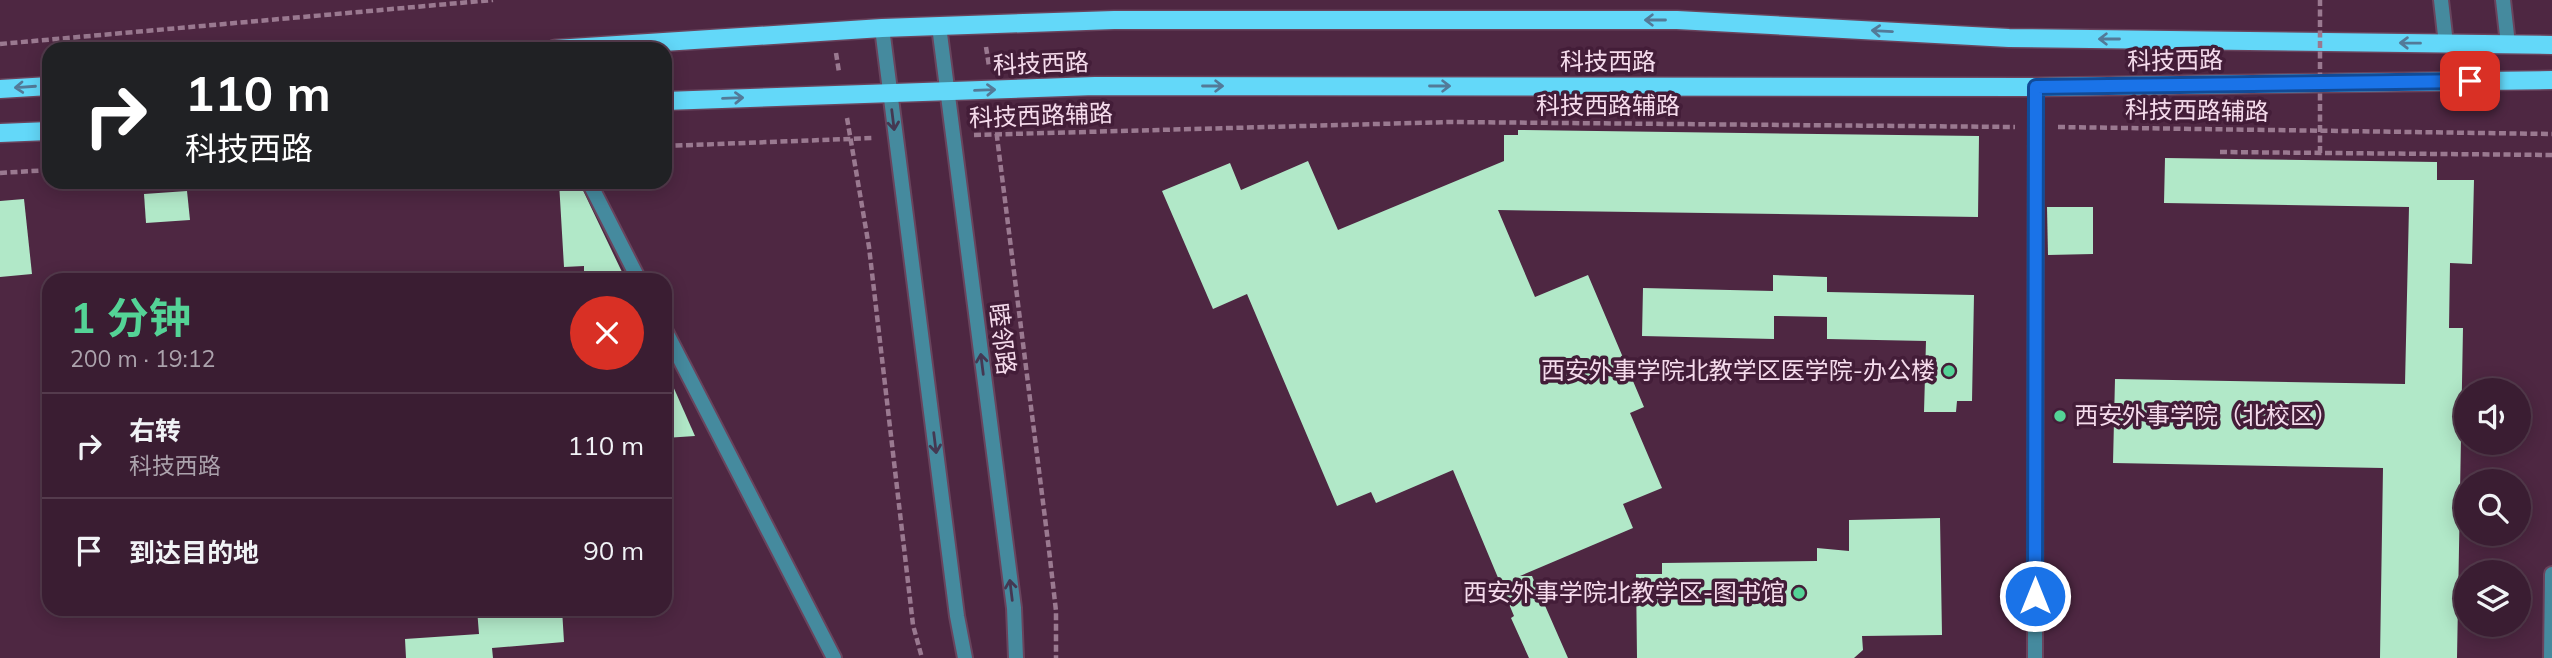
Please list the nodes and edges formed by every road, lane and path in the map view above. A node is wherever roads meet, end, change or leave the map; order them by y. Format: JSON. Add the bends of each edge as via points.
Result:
{"nodes":[{"id":1,"x":494,"y":0,"type":"edge"},
{"id":2,"x":2320,"y":0,"type":"edge"},
{"id":3,"x":2441,"y":0,"type":"edge"},
{"id":4,"x":2503,"y":0,"type":"edge"},
{"id":5,"x":983,"y":24,"type":"junction"},
{"id":6,"x":939,"y":26,"type":"junction"},
{"id":7,"x":882,"y":28,"type":"junction"},
{"id":8,"x":832,"y":31,"type":"junction"},
{"id":9,"x":663,"y":42,"type":"edge"},
{"id":10,"x":0,"y":44,"type":"edge"},
{"id":11,"x":2446,"y":44,"type":"junction"},
{"id":12,"x":2508,"y":44,"type":"junction"},
{"id":13,"x":2552,"y":45,"type":"edge"},
{"id":14,"x":2552,"y":80,"type":"edge"},
{"id":15,"x":42,"y":86,"type":"edge"},
{"id":16,"x":2036,"y":87,"type":"junction"},
{"id":17,"x":0,"y":89,"type":"edge"},
{"id":18,"x":992,"y":90,"type":"junction"},
{"id":19,"x":947,"y":91,"type":"junction"},
{"id":20,"x":890,"y":93,"type":"junction"},
{"id":21,"x":843,"y":95,"type":"junction"},
{"id":22,"x":672,"y":101,"type":"edge"},
{"id":23,"x":2035,"y":127,"type":"junction"},
{"id":24,"x":42,"y":131,"type":"edge"},
{"id":25,"x":0,"y":134,"type":"edge"},
{"id":26,"x":997,"y":134,"type":"junction"},
{"id":27,"x":2552,"y":134,"type":"edge"},
{"id":28,"x":953,"y":136,"type":"junction"},
{"id":29,"x":896,"y":138,"type":"junction"},
{"id":30,"x":851,"y":139,"type":"junction"},
{"id":31,"x":672,"y":145,"type":"edge"},
{"id":32,"x":2220,"y":152,"type":"dead end"},
{"id":33,"x":2320,"y":153,"type":"junction"},
{"id":34,"x":2552,"y":155,"type":"edge"},
{"id":35,"x":42,"y":170,"type":"edge"},
{"id":36,"x":0,"y":173,"type":"edge"},
{"id":37,"x":593,"y":189,"type":"edge"},
{"id":38,"x":635,"y":273,"type":"edge"},
{"id":39,"x":672,"y":344,"type":"edge"},
{"id":40,"x":2552,"y":574,"type":"edge"},
{"id":41,"x":834,"y":658,"type":"edge"},
{"id":42,"x":922,"y":658,"type":"edge"},
{"id":43,"x":965,"y":658,"type":"edge"},
{"id":44,"x":1016,"y":658,"type":"edge"},
{"id":45,"x":1056,"y":658,"type":"edge"},
{"id":46,"x":2035,"y":658,"type":"edge"},
{"id":47,"x":2550,"y":658,"type":"edge"}],
"edges":[{"from":1,"to":10,"type":"path"},
{"from":2,"to":33,"type":"path","bridge":true},
{"from":3,"to":11,"type":"street"},
{"from":4,"to":12,"type":"street"},
{"from":5,"to":6,"type":"main road","name":"科技西路"},
{"from":11,"to":5,"type":"main road","name":"科技西路","one_way":true,"via":[[2009,38],[1677,20]]},
{"from":5,"to":18,"type":"path"},
{"from":6,"to":7,"type":"main road","name":"科技西路"},
{"from":6,"to":19,"type":"street","name":"睦邻路"},
{"from":7,"to":8,"type":"main road","name":"科技西路"},
{"from":7,"to":20,"type":"street"},
{"from":8,"to":9,"type":"main road","name":"科技西路"},
{"from":8,"to":21,"type":"path"},
{"from":11,"to":12,"type":"main road","name":"科技西路"},
{"from":12,"to":13,"type":"main road","name":"科技西路"},
{"from":14,"to":16,"type":"main road","name":"科技西路"},
{"from":15,"to":17,"type":"main road","one_way":true},
{"from":18,"to":16,"type":"main road","name":"科技西路","one_way":true,"via":[[1095,86]]},
{"from":16,"to":23,"type":"street"},
{"from":19,"to":18,"type":"main road","name":"科技西路","one_way":true},
{"from":18,"to":26,"type":"path"},
{"from":19,"to":20,"type":"main road","name":"科技西路"},
{"from":19,"to":28,"type":"street","name":"睦邻路"},
{"from":20,"to":21,"type":"main road","name":"科技西路"},
{"from":20,"to":29,"type":"street","one_way":true},
{"from":22,"to":21,"type":"main road","name":"科技西路","one_way":true},
{"from":21,"to":30,"type":"path"},
{"from":23,"to":26,"type":"path","name":"科技西路辅路","via":[[1450,122]]},
{"from":23,"to":27,"type":"path","name":"科技西路辅路"},
{"from":23,"to":46,"type":"street"},
{"from":24,"to":25,"type":"main road"},
{"from":26,"to":28,"type":"path","name":"科技西路辅路"},
{"from":26,"to":45,"type":"path","via":[[1056,611]]},
{"from":44,"to":28,"type":"street","name":"睦邻路","one_way":true,"via":[[1014,608]]},
{"from":29,"to":30,"type":"path"},
{"from":29,"to":43,"type":"street","one_way":true},
{"from":30,"to":31,"type":"path"},
{"from":30,"to":42,"type":"path","via":[[869,247],[913,625]]},
{"from":32,"to":33,"type":"path"},
{"from":33,"to":34,"type":"path"},
{"from":35,"to":36,"type":"path"},
{"from":37,"to":38,"type":"street"},
{"from":39,"to":41,"type":"street"},
{"from":40,"to":47,"type":"street"}]}
